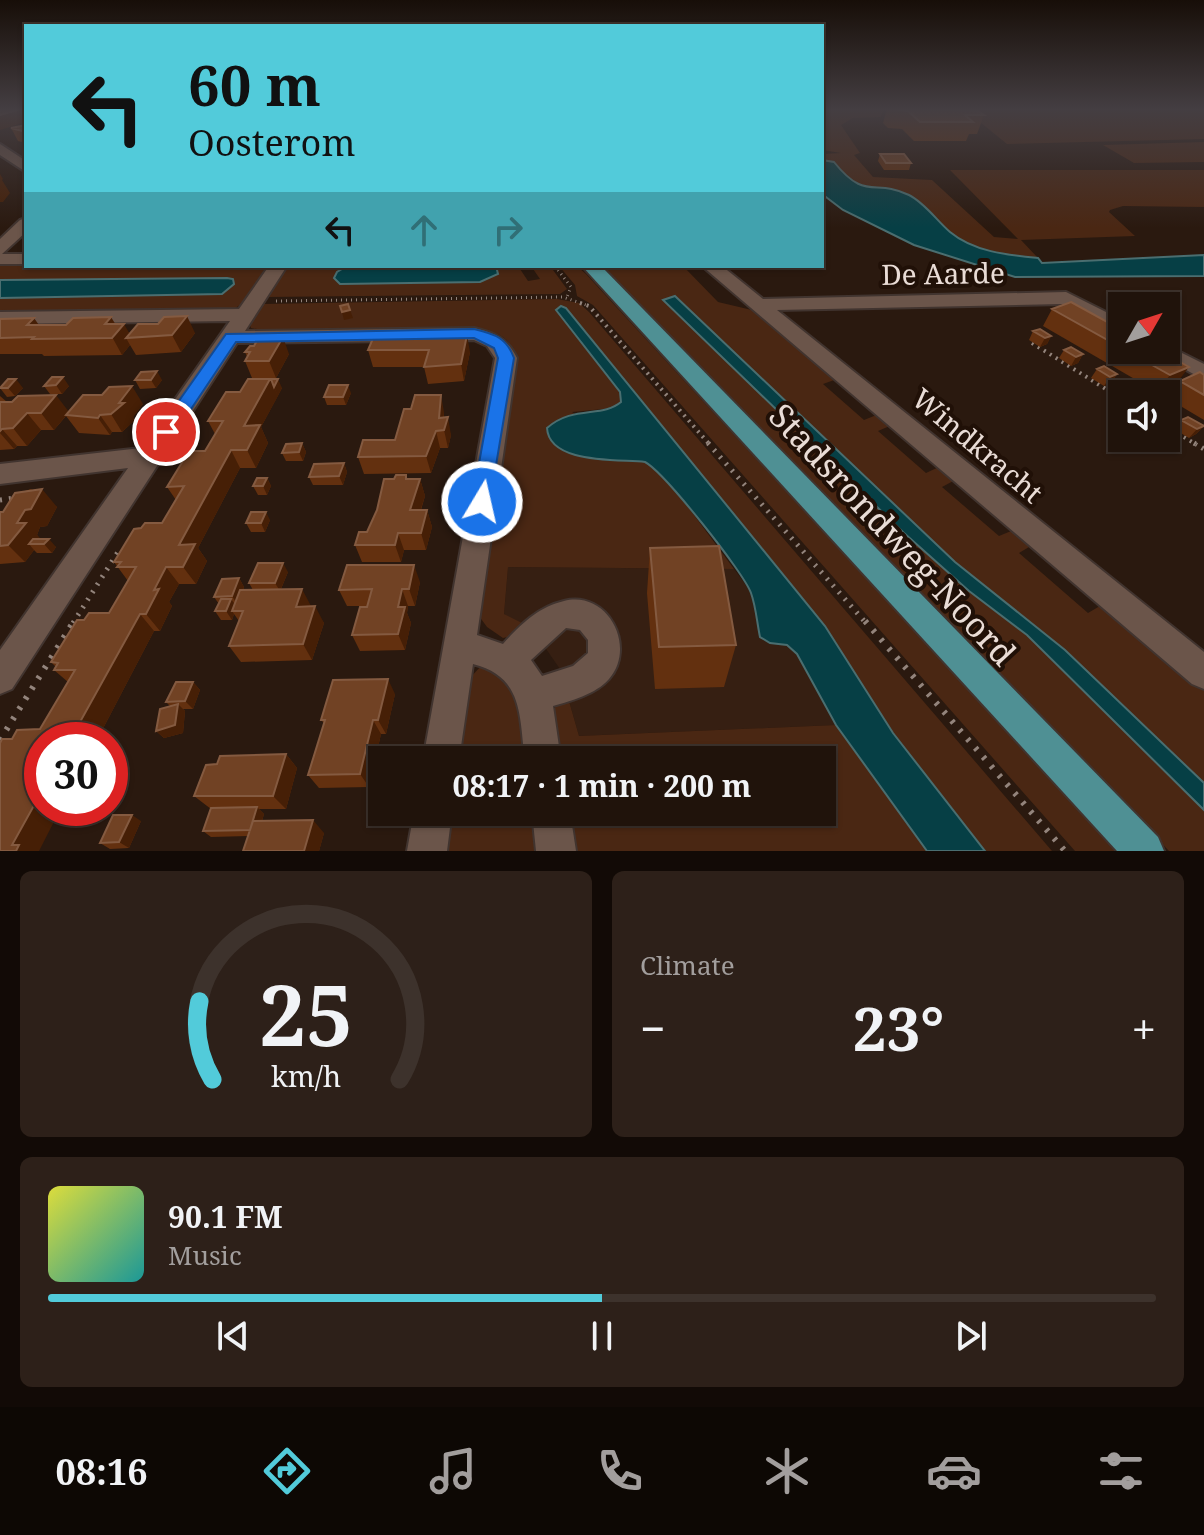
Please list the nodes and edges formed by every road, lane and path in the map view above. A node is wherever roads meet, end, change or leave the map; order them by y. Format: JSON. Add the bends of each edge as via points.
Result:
{"nodes":[{"id":1,"x":1,"y":149,"type":"edge"},
{"id":2,"x":24,"y":166,"type":"edge"},
{"id":3,"x":24,"y":225,"type":"edge"},
{"id":4,"x":0,"y":249,"type":"edge"},
{"id":5,"x":0,"y":259,"type":"edge"},
{"id":6,"x":24,"y":259,"type":"edge"},
{"id":7,"x":277,"y":268,"type":"edge"},
{"id":8,"x":557,"y":268,"type":"edge"},
{"id":9,"x":593,"y":268,"type":"edge"},
{"id":10,"x":713,"y":268,"type":"edge"},
{"id":11,"x":567,"y":297,"type":"junction"},
{"id":12,"x":758,"y":305,"type":"junction"},
{"id":13,"x":250,"y":308,"type":"junction"},
{"id":14,"x":0,"y":318,"type":"edge"},
{"id":15,"x":1108,"y":320,"type":"edge"},
{"id":16,"x":231,"y":337,"type":"junction"},
{"id":17,"x":1032,"y":343,"type":"dead end"},
{"id":18,"x":1180,"y":360,"type":"edge"},
{"id":19,"x":1204,"y":373,"type":"edge"},
{"id":20,"x":1108,"y":390,"type":"edge"},
{"id":21,"x":1180,"y":434,"type":"edge"},
{"id":22,"x":1204,"y":449,"type":"edge"},
{"id":23,"x":150,"y":456,"type":"junction"},
{"id":24,"x":0,"y":474,"type":"edge"},
{"id":25,"x":458,"y":645,"type":"junction"},
{"id":26,"x":510,"y":660,"type":"junction"},
{"id":27,"x":1204,"y":673,"type":"edge"},
{"id":28,"x":0,"y":678,"type":"edge"},
{"id":29,"x":533,"y":695,"type":"junction"},
{"id":30,"x":443,"y":746,"type":"edge"},
{"id":31,"x":541,"y":746,"type":"edge"},
{"id":32,"x":431,"y":826,"type":"edge"},
{"id":33,"x":553,"y":826,"type":"edge"},
{"id":34,"x":427,"y":851,"type":"edge"},
{"id":35,"x":556,"y":851,"type":"edge"},
{"id":36,"x":1065,"y":851,"type":"edge"},
{"id":37,"x":1144,"y":851,"type":"edge"}],
"edges":[{"from":1,"to":2,"type":"street"},
{"from":3,"to":4,"type":"street"},
{"from":5,"to":6,"type":"street"},
{"from":7,"to":13,"type":"street"},
{"from":8,"to":11,"type":"path","via":[[571,287]]},
{"from":9,"to":37,"type":"main road","name":"Stadsrondweg-Noord"},
{"from":10,"to":12,"type":"street","name":"Windkracht"},
{"from":11,"to":13,"type":"path"},
{"from":11,"to":36,"type":"path","via":[[589,306]]},
{"from":12,"to":15,"type":"street","name":"De Aarde","via":[[1066,298]]},
{"from":12,"to":27,"type":"street","name":"Windkracht"},
{"from":13,"to":14,"type":"street"},
{"from":13,"to":16,"type":"street"},
{"from":16,"to":23,"type":"street"},
{"from":16,"to":25,"type":"street","via":[[474,334],[502,346],[506,358]]},
{"from":17,"to":20,"type":"path"},
{"from":18,"to":19,"type":"street"},
{"from":21,"to":22,"type":"path"},
{"from":23,"to":24,"type":"street"},
{"from":23,"to":28,"type":"street"},
{"from":25,"to":26,"type":"street"},
{"from":25,"to":30,"type":"street"},
{"from":26,"to":29,"type":"street"},
{"from":26,"to":29,"type":"street","via":[[542,626],[563,614],[587,617],[604,634],[605,658],[599,669]]},
{"from":29,"to":31,"type":"street"},
{"from":32,"to":34,"type":"street"},
{"from":33,"to":35,"type":"street"}]}
